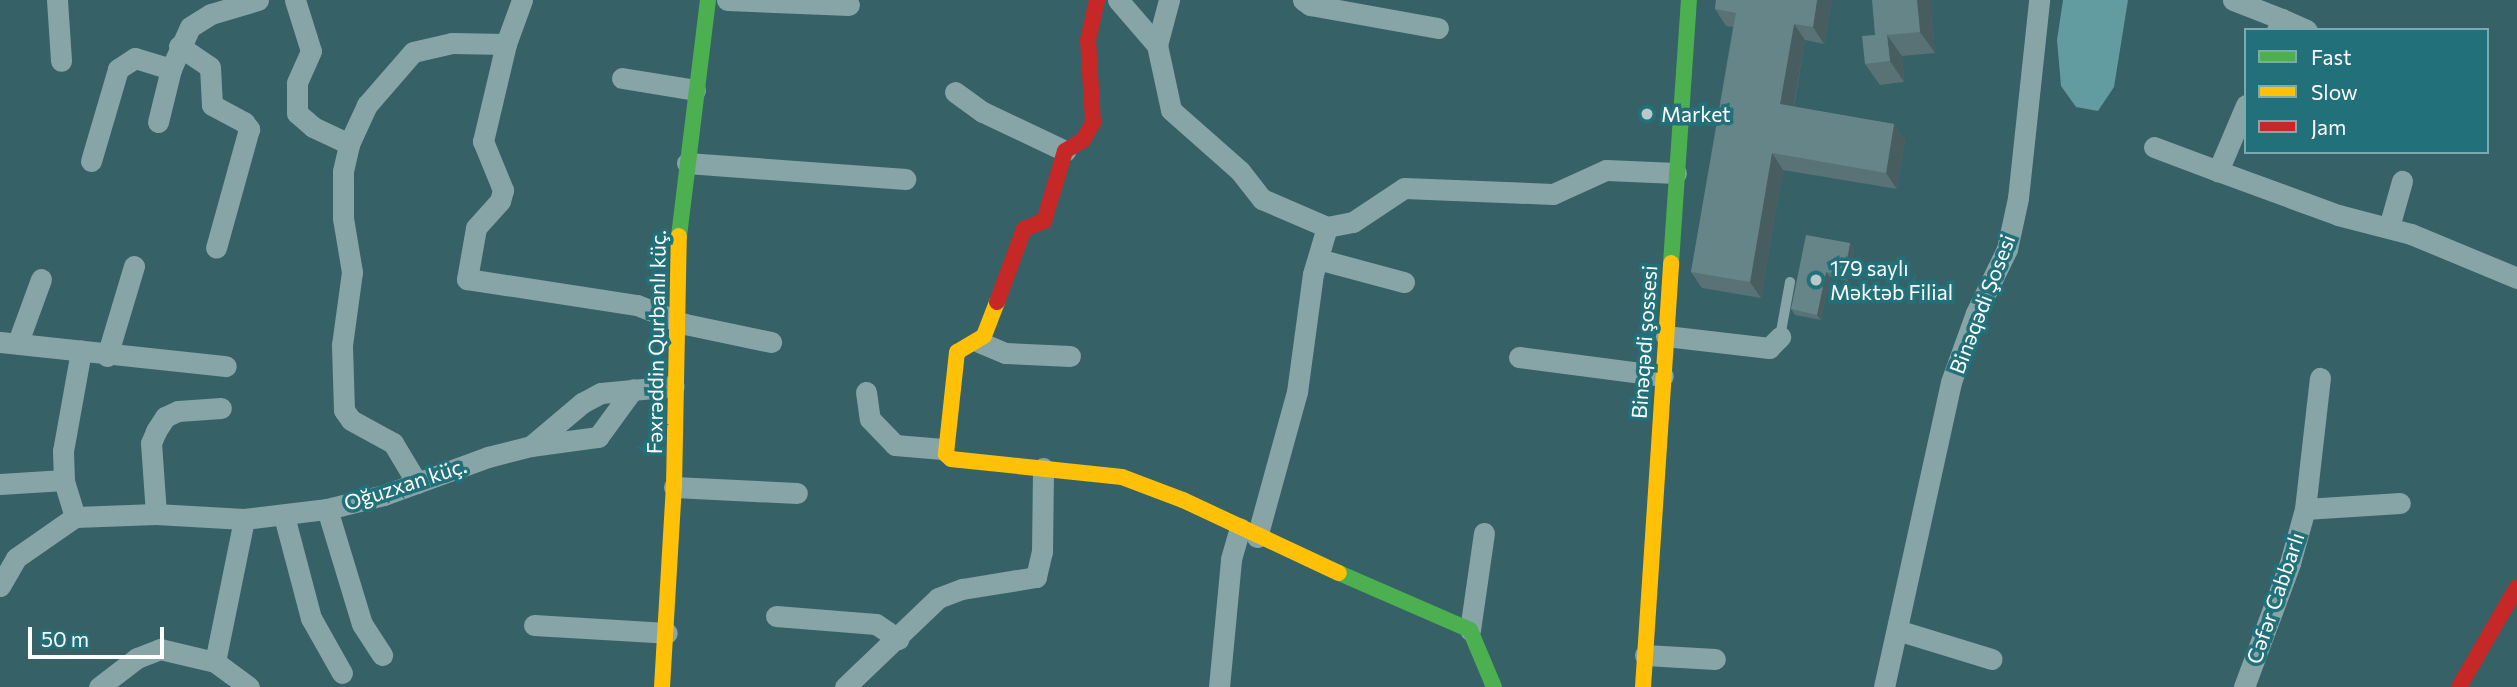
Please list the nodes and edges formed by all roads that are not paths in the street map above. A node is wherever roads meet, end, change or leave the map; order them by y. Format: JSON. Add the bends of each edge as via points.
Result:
{"nodes":[{"id":1,"x":57,"y":0,"type":"edge"},
{"id":2,"x":258,"y":0,"type":"edge"},
{"id":3,"x":295,"y":0,"type":"edge"},
{"id":4,"x":522,"y":0,"type":"edge"},
{"id":5,"x":708,"y":0,"type":"edge"},
{"id":6,"x":727,"y":0,"type":"edge"},
{"id":7,"x":1097,"y":0,"type":"edge"},
{"id":8,"x":1118,"y":0,"type":"edge"},
{"id":9,"x":1169,"y":0,"type":"edge"},
{"id":10,"x":1303,"y":0,"type":"edge"},
{"id":11,"x":1689,"y":0,"type":"edge"},
{"id":12,"x":2039,"y":0,"type":"edge"},
{"id":13,"x":2232,"y":0,"type":"edge"},
{"id":14,"x":849,"y":5,"type":"dead end"},
{"id":15,"x":2279,"y":24,"type":"edge"},
{"id":16,"x":1438,"y":28,"type":"dead end"},
{"id":17,"x":2298,"y":28,"type":"edge"},
{"id":18,"x":506,"y":44,"type":"junction"},
{"id":19,"x":1157,"y":45,"type":"junction"},
{"id":20,"x":179,"y":46,"type":"junction"},
{"id":21,"x":61,"y":61,"type":"dead end"},
{"id":22,"x":171,"y":69,"type":"junction"},
{"id":23,"x":622,"y":78,"type":"dead end"},
{"id":24,"x":695,"y":90,"type":"junction"},
{"id":25,"x":955,"y":92,"type":"dead end"},
{"id":26,"x":2244,"y":110,"type":"edge"},
{"id":27,"x":158,"y":122,"type":"dead end"},
{"id":28,"x":349,"y":144,"type":"junction"},
{"id":29,"x":2154,"y":147,"type":"dead end"},
{"id":30,"x":1065,"y":151,"type":"junction"},
{"id":31,"x":91,"y":161,"type":"dead end"},
{"id":32,"x":687,"y":163,"type":"junction"},
{"id":33,"x":2218,"y":171,"type":"junction"},
{"id":34,"x":1676,"y":173,"type":"junction"},
{"id":35,"x":905,"y":179,"type":"dead end"},
{"id":36,"x":2402,"y":181,"type":"dead end"},
{"id":37,"x":1327,"y":227,"type":"junction"},
{"id":38,"x":2389,"y":227,"type":"junction"},
{"id":39,"x":216,"y":248,"type":"dead end"},
{"id":40,"x":1318,"y":259,"type":"junction"},
{"id":41,"x":134,"y":266,"type":"dead end"},
{"id":42,"x":2517,"y":278,"type":"edge"},
{"id":43,"x":41,"y":279,"type":"dead end"},
{"id":44,"x":1404,"y":282,"type":"dead end"},
{"id":45,"x":1790,"y":282,"type":"dead end"},
{"id":46,"x":673,"y":318,"type":"junction"},
{"id":47,"x":1666,"y":336,"type":"junction"},
{"id":48,"x":1780,"y":337,"type":"joint"},
{"id":49,"x":9,"y":342,"type":"edge"},
{"id":50,"x":771,"y":342,"type":"dead end"},
{"id":51,"x":979,"y":342,"type":"junction"},
{"id":52,"x":81,"y":351,"type":"junction"},
{"id":53,"x":107,"y":356,"type":"junction"},
{"id":54,"x":1070,"y":356,"type":"dead end"},
{"id":55,"x":1519,"y":357,"type":"dead end"},
{"id":56,"x":226,"y":366,"type":"dead end"},
{"id":57,"x":1663,"y":376,"type":"junction"},
{"id":58,"x":2320,"y":378,"type":"dead end"},
{"id":59,"x":674,"y":386,"type":"junction"},
{"id":60,"x":634,"y":389,"type":"junction"},
{"id":61,"x":866,"y":392,"type":"dead end"},
{"id":62,"x":221,"y":408,"type":"dead end"},
{"id":63,"x":531,"y":446,"type":"junction"},
{"id":64,"x":943,"y":449,"type":"junction"},
{"id":65,"x":1043,"y":468,"type":"junction"},
{"id":66,"x":64,"y":480,"type":"junction"},
{"id":67,"x":418,"y":483,"type":"junction"},
{"id":68,"x":0,"y":484,"type":"edge"},
{"id":69,"x":674,"y":487,"type":"junction"},
{"id":70,"x":797,"y":493,"type":"dead end"},
{"id":71,"x":2400,"y":503,"type":"dead end"},
{"id":72,"x":327,"y":509,"type":"junction"},
{"id":73,"x":2305,"y":509,"type":"junction"},
{"id":74,"x":156,"y":514,"type":"junction"},
{"id":75,"x":285,"y":516,"type":"junction"},
{"id":76,"x":75,"y":517,"type":"junction"},
{"id":77,"x":244,"y":519,"type":"junction"},
{"id":78,"x":1249,"y":533,"type":"junction"},
{"id":79,"x":1484,"y":533,"type":"dead end"},
{"id":80,"x":0,"y":586,"type":"edge"},
{"id":81,"x":2517,"y":587,"type":"edge"},
{"id":82,"x":776,"y":616,"type":"dead end"},
{"id":83,"x":534,"y":625,"type":"dead end"},
{"id":84,"x":1470,"y":629,"type":"junction"},
{"id":85,"x":1897,"y":630,"type":"junction"},
{"id":86,"x":667,"y":633,"type":"junction"},
{"id":87,"x":898,"y":639,"type":"junction"},
{"id":88,"x":382,"y":655,"type":"dead end"},
{"id":89,"x":1645,"y":655,"type":"junction"},
{"id":90,"x":1715,"y":659,"type":"dead end"},
{"id":91,"x":1992,"y":659,"type":"dead end"},
{"id":92,"x":215,"y":662,"type":"junction"},
{"id":93,"x":342,"y":673,"type":"dead end"},
{"id":94,"x":99,"y":687,"type":"edge"},
{"id":95,"x":249,"y":687,"type":"edge"},
{"id":96,"x":662,"y":687,"type":"edge"},
{"id":97,"x":845,"y":687,"type":"edge"},
{"id":98,"x":1219,"y":687,"type":"edge"},
{"id":99,"x":1494,"y":687,"type":"edge"},
{"id":100,"x":1643,"y":687,"type":"edge"},
{"id":101,"x":1884,"y":687,"type":"edge"},
{"id":102,"x":2244,"y":687,"type":"edge"},
{"id":103,"x":2459,"y":687,"type":"edge"}],
"edges":[{"from":1,"to":21,"type":"street"},
{"from":2,"to":20,"type":"street","via":[[211,14],[190,27]]},
{"from":3,"to":28,"type":"street","via":[[311,51],[297,83],[297,113],[313,127]]},
{"from":4,"to":18,"type":"street"},
{"from":5,"to":24,"type":"street","name":"Fəxrəddin Qurbanlı küç."},
{"from":6,"to":14,"type":"street"},
{"from":7,"to":30,"type":"street","via":[[1088,40],[1096,100],[1093,123],[1083,140]]},
{"from":8,"to":19,"type":"street"},
{"from":9,"to":19,"type":"street"},
{"from":10,"to":16,"type":"street"},
{"from":11,"to":34,"type":"street","name":"Binəqədi şossesi"},
{"from":12,"to":85,"type":"street","name":"Binəqədi Şosesi","via":[[2018,198],[2007,249],[1967,333],[1951,382]]},
{"from":13,"to":15,"type":"street"},
{"from":15,"to":17,"type":"street"},
{"from":18,"to":28,"type":"street","via":[[452,43],[413,52],[367,105]]},
{"from":18,"to":46,"type":"street","via":[[483,141],[503,190],[500,201],[476,228],[467,279],[637,305]]},
{"from":19,"to":37,"type":"street","via":[[1171,110],[1195,135],[1229,159],[1262,199]]},
{"from":20,"to":22,"type":"street"},
{"from":20,"to":39,"type":"street","via":[[209,67],[212,106],[249,129]]},
{"from":22,"to":27,"type":"street"},
{"from":22,"to":31,"type":"street","via":[[135,58],[118,69]]},
{"from":23,"to":24,"type":"street"},
{"from":24,"to":32,"type":"street","name":"Fəxrəddin Qurbanlı küç."},
{"from":25,"to":30,"type":"street","via":[[983,112]]},
{"from":26,"to":33,"type":"street"},
{"from":28,"to":67,"type":"street","via":[[343,218],[352,272],[342,345],[344,410],[351,420],[393,443]]},
{"from":29,"to":33,"type":"street"},
{"from":30,"to":51,"type":"street","via":[[1047,216],[1040,224],[1024,229]]},
{"from":32,"to":35,"type":"street"},
{"from":32,"to":46,"type":"street","name":"Fəxrəddin Qurbanlı küç."},
{"from":33,"to":38,"type":"street","via":[[2338,215]]},
{"from":34,"to":37,"type":"street","via":[[1606,170],[1553,194],[1404,188],[1353,222]]},
{"from":34,"to":47,"type":"street","name":"Binəqədi şossesi"},
{"from":36,"to":38,"type":"street"},
{"from":37,"to":40,"type":"street"},
{"from":38,"to":42,"type":"street"},
{"from":40,"to":44,"type":"street"},
{"from":40,"to":78,"type":"street","via":[[1297,392]]},
{"from":41,"to":53,"type":"street"},
{"from":43,"to":49,"type":"street"},
{"from":45,"to":48,"type":"lane"},
{"from":46,"to":50,"type":"street"},
{"from":46,"to":59,"type":"street","name":"Fəxrəddin Qurbanlı küç."},
{"from":47,"to":48,"type":"street","via":[[1769,348]]},
{"from":47,"to":57,"type":"street","name":"Binəqədi şossesi"},
{"from":49,"to":52,"type":"street"},
{"from":51,"to":54,"type":"street","via":[[1005,353]]},
{"from":51,"to":64,"type":"street","via":[[962,345],[957,352]]},
{"from":52,"to":53,"type":"street"},
{"from":52,"to":66,"type":"street","via":[[68,411]]},
{"from":53,"to":56,"type":"street"},
{"from":55,"to":57,"type":"street"},
{"from":57,"to":89,"type":"street","name":"Binəqədi şossesi"},
{"from":58,"to":73,"type":"street","name":"Cəfər Cabbarlı"},
{"from":59,"to":60,"type":"street","name":"Oğuzxan küç."},
{"from":59,"to":69,"type":"street","name":"Fəxrəddin Qurbanlı küç."},
{"from":60,"to":63,"type":"street","name":"Oğuzxan küç.","via":[[601,394],[582,403]]},
{"from":60,"to":63,"type":"street","via":[[598,437]]},
{"from":61,"to":64,"type":"street","via":[[870,419],[895,445]]},
{"from":62,"to":74,"type":"street","via":[[178,411],[166,417],[156,431],[151,443]]},
{"from":63,"to":67,"type":"street","name":"Oğuzxan küç."},
{"from":64,"to":65,"type":"street","via":[[951,458]]},
{"from":65,"to":78,"type":"street","via":[[1078,470],[1148,485]]},
{"from":65,"to":87,"type":"street","via":[[1042,552],[1036,577],[951,592],[926,608]]},
{"from":66,"to":68,"type":"street"},
{"from":66,"to":76,"type":"street"},
{"from":67,"to":72,"type":"street","name":"Oğuzxan küç."},
{"from":69,"to":70,"type":"street"},
{"from":69,"to":86,"type":"street","name":"Fəxrəddin Qurbanlı küç."},
{"from":71,"to":73,"type":"street","name":"Cəfər Cabbarlı"},
{"from":72,"to":75,"type":"street","name":"Oğuzxan küç."},
{"from":72,"to":88,"type":"street","via":[[362,624]]},
{"from":73,"to":102,"type":"street","name":"Cəfər Cabbarlı"},
{"from":74,"to":76,"type":"street","name":"Oğuzxan küç."},
{"from":74,"to":77,"type":"street","name":"Oğuzxan küç."},
{"from":75,"to":77,"type":"street","name":"Oğuzxan küç."},
{"from":75,"to":93,"type":"street","via":[[311,618]]},
{"from":76,"to":80,"type":"street","via":[[16,558]]},
{"from":77,"to":92,"type":"street"},
{"from":78,"to":84,"type":"street"},
{"from":78,"to":98,"type":"street","via":[[1231,559]]},
{"from":79,"to":84,"type":"street"},
{"from":81,"to":103,"type":"street"},
{"from":82,"to":87,"type":"street","via":[[876,624]]},
{"from":83,"to":86,"type":"street"},
{"from":84,"to":99,"type":"street"},
{"from":85,"to":91,"type":"street"},
{"from":85,"to":101,"type":"street","name":"Binəqədi Şosesi"},
{"from":86,"to":96,"type":"street","name":"Fəxrəddin Qurbanlı küç."},
{"from":87,"to":97,"type":"street"},
{"from":89,"to":90,"type":"street"},
{"from":89,"to":100,"type":"street","name":"Binəqədi şossesi"},
{"from":92,"to":94,"type":"street","via":[[181,652],[148,652]]},
{"from":92,"to":95,"type":"street"}]}
